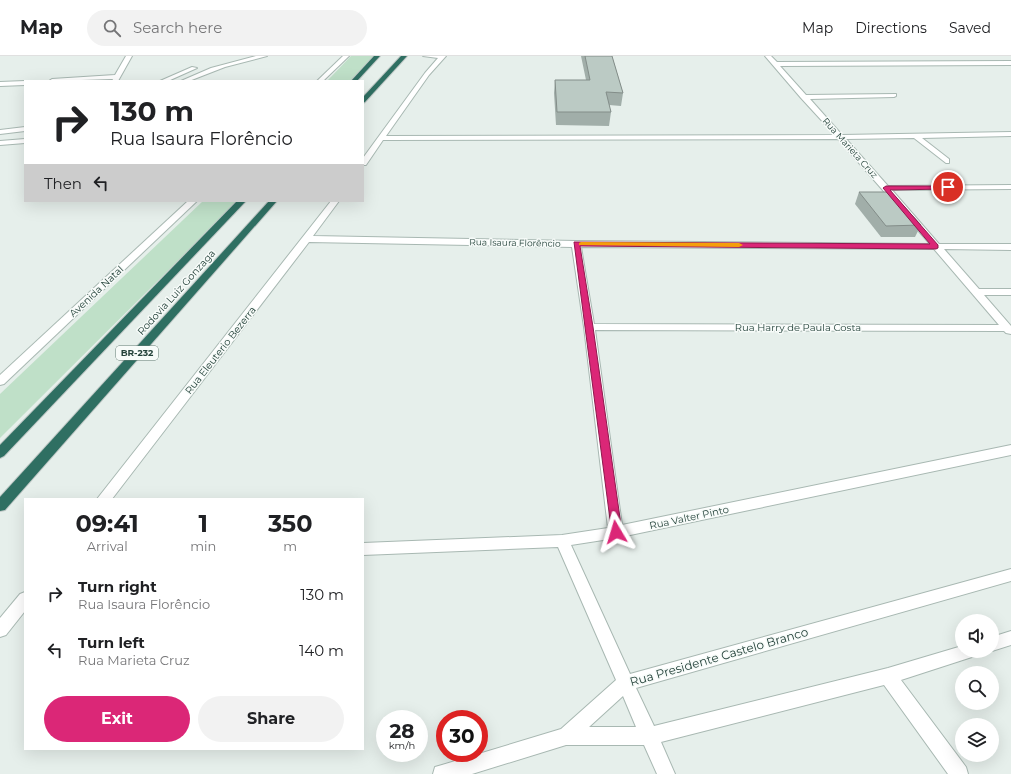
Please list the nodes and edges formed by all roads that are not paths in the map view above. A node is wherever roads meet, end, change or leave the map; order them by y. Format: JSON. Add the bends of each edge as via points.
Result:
{"nodes":[{"id":1,"x":129,"y":56,"type":"edge"},
{"id":2,"x":264,"y":56,"type":"edge"},
{"id":3,"x":346,"y":56,"type":"edge"},
{"id":4,"x":377,"y":56,"type":"edge"},
{"id":5,"x":404,"y":56,"type":"edge"},
{"id":6,"x":426,"y":56,"type":"edge"},
{"id":7,"x":768,"y":56,"type":"edge"},
{"id":8,"x":984,"y":56,"type":"edge"},
{"id":9,"x":443,"y":57,"type":"edge"},
{"id":10,"x":996,"y":63,"type":"junction"},
{"id":11,"x":1011,"y":63,"type":"edge"},
{"id":12,"x":775,"y":64,"type":"junction"},
{"id":13,"x":203,"y":65,"type":"dead end"},
{"id":14,"x":1006,"y":70,"type":"dead end"},
{"id":15,"x":116,"y":79,"type":"edge"},
{"id":16,"x":84,"y":80,"type":"edge"},
{"id":17,"x":165,"y":80,"type":"edge"},
{"id":18,"x":186,"y":80,"type":"edge"},
{"id":19,"x":321,"y":80,"type":"edge"},
{"id":20,"x":355,"y":80,"type":"edge"},
{"id":21,"x":24,"y":83,"type":"edge"},
{"id":22,"x":0,"y":84,"type":"edge"},
{"id":23,"x":894,"y":95,"type":"dead end"},
{"id":24,"x":803,"y":97,"type":"junction"},
{"id":25,"x":364,"y":100,"type":"edge"},
{"id":26,"x":24,"y":129,"type":"edge"},
{"id":27,"x":0,"y":132,"type":"edge"},
{"id":28,"x":1011,"y":134,"type":"edge"},
{"id":29,"x":916,"y":136,"type":"junction"},
{"id":30,"x":840,"y":137,"type":"junction"},
{"id":31,"x":382,"y":138,"type":"junction"},
{"id":32,"x":23,"y":141,"type":"edge"},
{"id":33,"x":0,"y":143,"type":"edge"},
{"id":34,"x":946,"y":161,"type":"dead end"},
{"id":35,"x":364,"y":162,"type":"edge"},
{"id":36,"x":1011,"y":187,"type":"edge"},
{"id":37,"x":886,"y":188,"type":"junction"},
{"id":38,"x":191,"y":202,"type":"edge"},
{"id":39,"x":241,"y":202,"type":"edge"},
{"id":40,"x":273,"y":202,"type":"edge"},
{"id":41,"x":334,"y":202,"type":"edge"},
{"id":42,"x":307,"y":239,"type":"junction"},
{"id":43,"x":576,"y":244,"type":"junction"},
{"id":44,"x":936,"y":246,"type":"junction"},
{"id":45,"x":1011,"y":247,"type":"edge"},
{"id":46,"x":976,"y":292,"type":"junction"},
{"id":47,"x":1011,"y":292,"type":"edge"},
{"id":48,"x":590,"y":327,"type":"junction"},
{"id":49,"x":1009,"y":330,"type":"edge"},
{"id":50,"x":0,"y":381,"type":"edge"},
{"id":51,"x":1011,"y":450,"type":"edge"},
{"id":52,"x":0,"y":453,"type":"edge"},
{"id":53,"x":105,"y":498,"type":"edge"},
{"id":54,"x":0,"y":506,"type":"edge"},
{"id":55,"x":616,"y":532,"type":"junction"},
{"id":56,"x":562,"y":541,"type":"junction"},
{"id":57,"x":364,"y":549,"type":"edge"},
{"id":58,"x":1011,"y":575,"type":"edge"},
{"id":59,"x":24,"y":600,"type":"edge"},
{"id":60,"x":0,"y":630,"type":"edge"},
{"id":61,"x":1011,"y":638,"type":"edge"},
{"id":62,"x":999,"y":642,"type":"edge"},
{"id":63,"x":955,"y":655,"type":"edge"},
{"id":64,"x":888,"y":676,"type":"junction"},
{"id":65,"x":625,"y":683,"type":"junction"},
{"id":66,"x":566,"y":736,"type":"junction"},
{"id":67,"x":649,"y":736,"type":"junction"},
{"id":68,"x":442,"y":774,"type":"edge"},
{"id":69,"x":666,"y":774,"type":"edge"},
{"id":70,"x":959,"y":774,"type":"edge"}],
"edges":[{"from":1,"to":15,"type":"street"},
{"from":2,"to":18,"type":"street","via":[[211,69]]},
{"from":3,"to":19,"type":"street"},
{"from":4,"to":20,"type":"highway"},
{"from":5,"to":25,"type":"highway"},
{"from":6,"to":9,"type":"street"},
{"from":7,"to":12,"type":"street","name":"Rua Marieta Cruz"},
{"from":8,"to":10,"type":"street"},
{"from":9,"to":31,"type":"street","via":[[427,74]]},
{"from":10,"to":11,"type":"street"},
{"from":10,"to":12,"type":"street"},
{"from":10,"to":14,"type":"street"},
{"from":12,"to":24,"type":"street","name":"Rua Marieta Cruz"},
{"from":13,"to":17,"type":"street"},
{"from":15,"to":16,"type":"street"},
{"from":21,"to":22,"type":"street"},
{"from":23,"to":24,"type":"street"},
{"from":24,"to":30,"type":"street","name":"Rua Marieta Cruz"},
{"from":26,"to":27,"type":"street"},
{"from":28,"to":29,"type":"street"},
{"from":29,"to":30,"type":"street"},
{"from":29,"to":34,"type":"street"},
{"from":30,"to":31,"type":"street"},
{"from":30,"to":37,"type":"street","name":"Rua Marieta Cruz"},
{"from":31,"to":35,"type":"street"},
{"from":32,"to":33,"type":"street"},
{"from":36,"to":37,"type":"street"},
{"from":37,"to":44,"type":"street","name":"Rua Marieta Cruz"},
{"from":38,"to":50,"type":"street","name":"Avenida Natal"},
{"from":39,"to":52,"type":"highway","name":"Rodovia Luiz Gonzaga","number":"BR-232"},
{"from":40,"to":54,"type":"highway","name":"Rodovia Luiz Gonzaga","number":"BR-232"},
{"from":41,"to":42,"type":"street","name":"Rua Eleuterio Bezerra"},
{"from":42,"to":43,"type":"street","name":"Rua Isaura Florêncio"},
{"from":42,"to":53,"type":"street","name":"Rua Eleuterio Bezerra"},
{"from":43,"to":44,"type":"street","name":"Rua Isaura Florêncio"},
{"from":43,"to":48,"type":"street"},
{"from":44,"to":45,"type":"street","name":"Rua Isaura Florêncio"},
{"from":44,"to":46,"type":"street","name":"Rua Marieta Cruz"},
{"from":46,"to":47,"type":"street"},
{"from":46,"to":49,"type":"street","name":"Rua Marieta Cruz"},
{"from":48,"to":49,"type":"street","name":"Rua Harry de Paula Costa"},
{"from":48,"to":55,"type":"street"},
{"from":51,"to":55,"type":"street","name":"Rua Valter Pinto"},
{"from":55,"to":56,"type":"street","name":"Rua Valter Pinto"},
{"from":56,"to":57,"type":"street","name":"Rua Valter Pinto"},
{"from":56,"to":65,"type":"street"},
{"from":58,"to":65,"type":"street","name":"Rua Presidente Castelo Branco"},
{"from":59,"to":60,"type":"street"},
{"from":61,"to":62,"type":"street"},
{"from":63,"to":64,"type":"street"},
{"from":64,"to":67,"type":"street"},
{"from":64,"to":70,"type":"street"},
{"from":65,"to":66,"type":"street","name":"Rua Presidente Castelo Branco"},
{"from":65,"to":67,"type":"street"},
{"from":66,"to":67,"type":"street"},
{"from":66,"to":68,"type":"street"},
{"from":67,"to":69,"type":"street"}]}
